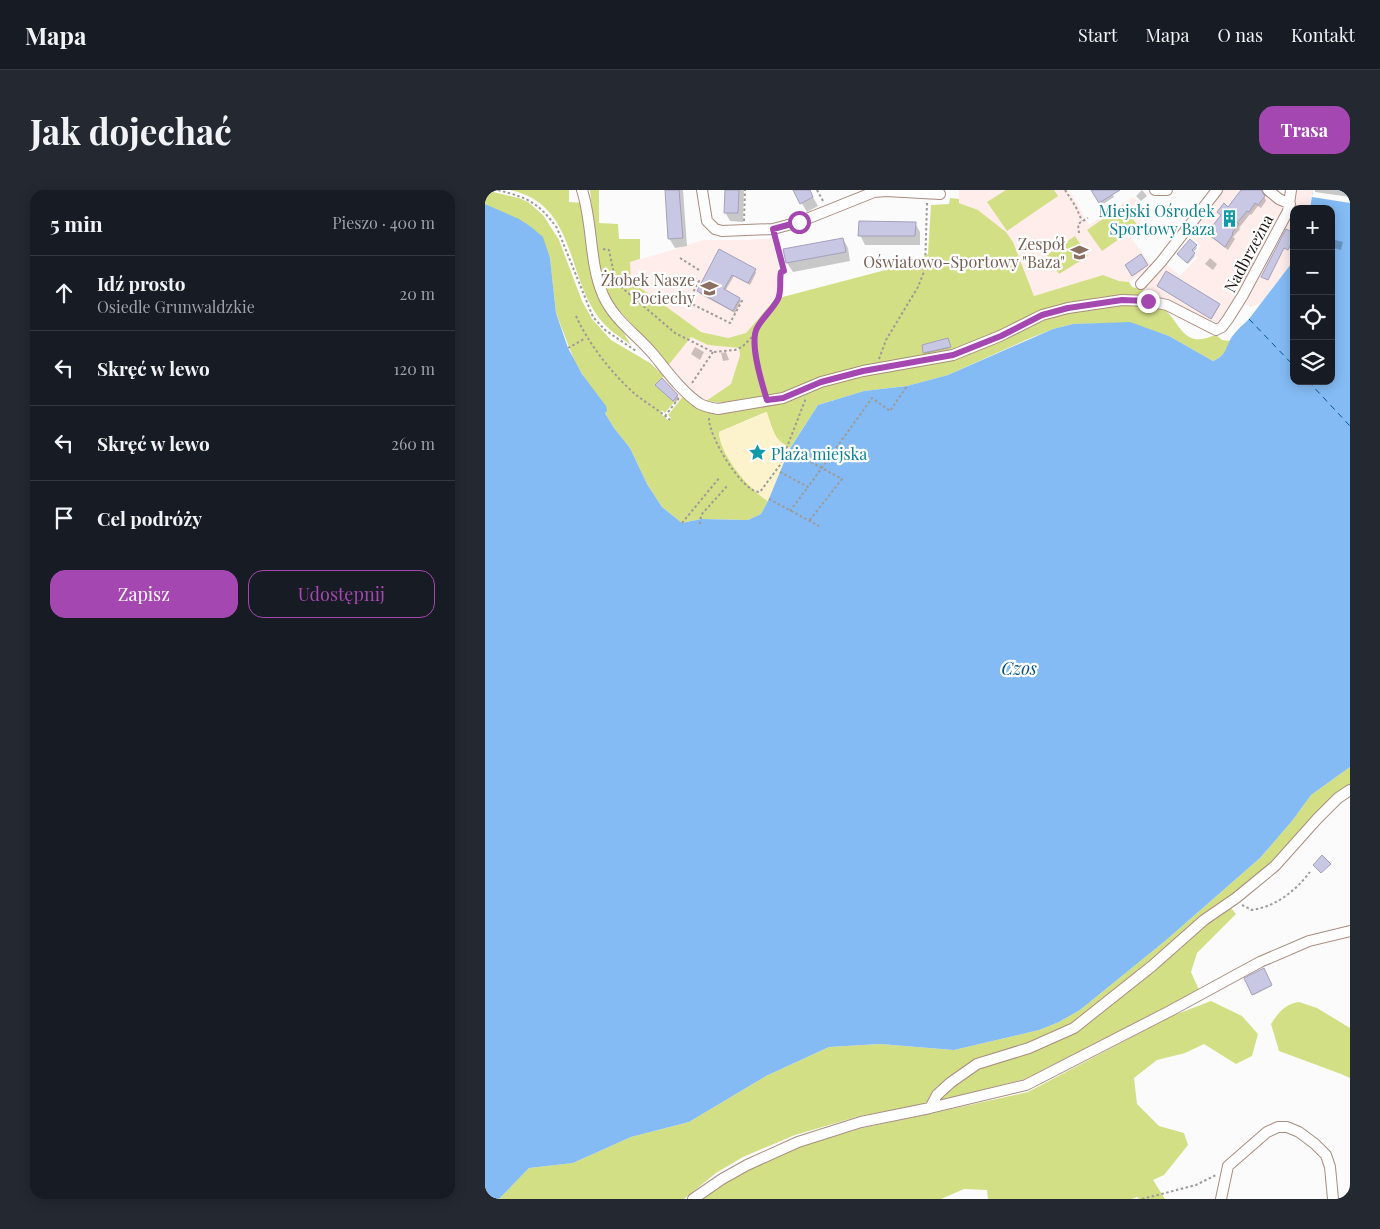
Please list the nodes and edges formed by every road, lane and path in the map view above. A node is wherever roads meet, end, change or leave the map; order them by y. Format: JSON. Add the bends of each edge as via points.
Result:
{"nodes":[{"id":1,"x":498,"y":190,"type":"edge"},
{"id":2,"x":582,"y":190,"type":"edge"},
{"id":3,"x":702,"y":190,"type":"edge"},
{"id":4,"x":745,"y":190,"type":"edge"},
{"id":5,"x":817,"y":190,"type":"edge"},
{"id":6,"x":1065,"y":190,"type":"edge"},
{"id":7,"x":1155,"y":190,"type":"edge"},
{"id":8,"x":1167,"y":190,"type":"edge"},
{"id":9,"x":1217,"y":190,"type":"edge"},
{"id":10,"x":1268,"y":190,"type":"edge"},
{"id":11,"x":1291,"y":190,"type":"edge"},
{"id":12,"x":940,"y":194,"type":"dead end"},
{"id":13,"x":1290,"y":204,"type":"junction"},
{"id":14,"x":928,"y":206,"type":"dead end"},
{"id":15,"x":828,"y":210,"type":"junction"},
{"id":16,"x":1088,"y":218,"type":"dead end"},
{"id":17,"x":1082,"y":221,"type":"junction"},
{"id":18,"x":773,"y":229,"type":"junction"},
{"id":19,"x":744,"y":231,"type":"junction"},
{"id":20,"x":1079,"y":234,"type":"dead end"},
{"id":21,"x":593,"y":247,"type":"junction"},
{"id":22,"x":680,"y":258,"type":"dead end"},
{"id":23,"x":699,"y":270,"type":"dead end"},
{"id":24,"x":694,"y":278,"type":"dead end"},
{"id":25,"x":579,"y":283,"type":"dead end"},
{"id":26,"x":1141,"y":284,"type":"dead end"},
{"id":27,"x":743,"y":299,"type":"dead end"},
{"id":28,"x":576,"y":316,"type":"dead end"},
{"id":29,"x":755,"y":334,"type":"junction"},
{"id":30,"x":584,"y":339,"type":"dead end"},
{"id":31,"x":568,"y":348,"type":"dead end"},
{"id":32,"x":713,"y":352,"type":"junction"},
{"id":33,"x":880,"y":369,"type":"junction"},
{"id":34,"x":693,"y":381,"type":"dead end"},
{"id":35,"x":812,"y":386,"type":"junction"},
{"id":36,"x":907,"y":386,"type":"dead end"},
{"id":37,"x":767,"y":400,"type":"junction"},
{"id":38,"x":674,"y":404,"type":"dead end"},
{"id":39,"x":709,"y":408,"type":"junction"},
{"id":40,"x":665,"y":416,"type":"junction"},
{"id":41,"x":670,"y":420,"type":"dead end"},
{"id":42,"x":789,"y":450,"type":"dead end"},
{"id":43,"x":821,"y":467,"type":"junction"},
{"id":44,"x":780,"y":472,"type":"dead end"},
{"id":45,"x":720,"y":477,"type":"dead end"},
{"id":46,"x":728,"y":484,"type":"dead end"},
{"id":47,"x":808,"y":487,"type":"junction"},
{"id":48,"x":769,"y":498,"type":"dead end"},
{"id":49,"x":790,"y":511,"type":"junction"},
{"id":50,"x":809,"y":521,"type":"junction"},
{"id":51,"x":682,"y":523,"type":"dead end"},
{"id":52,"x":700,"y":524,"type":"dead end"},
{"id":53,"x":819,"y":526,"type":"dead end"},
{"id":54,"x":1350,"y":790,"type":"edge"},
{"id":55,"x":1310,"y":872,"type":"dead end"},
{"id":56,"x":1239,"y":902,"type":"dead end"},
{"id":57,"x":1350,"y":931,"type":"edge"},
{"id":58,"x":930,"y":1108,"type":"junction"},
{"id":59,"x":1228,"y":1166,"type":"junction"},
{"id":60,"x":693,"y":1199,"type":"edge"},
{"id":61,"x":1142,"y":1199,"type":"edge"},
{"id":62,"x":1221,"y":1199,"type":"edge"},
{"id":63,"x":1333,"y":1199,"type":"edge"}],
"edges":[{"from":1,"to":25,"type":"path","via":[[529,200],[548,217],[557,228]]},
{"from":2,"to":21,"type":"street"},
{"from":3,"to":19,"type":"street","via":[[705,217],[711,226],[722,231]]},
{"from":4,"to":19,"type":"path"},
{"from":5,"to":15,"type":"path"},
{"from":6,"to":17,"type":"path"},
{"from":7,"to":8,"type":"street"},
{"from":9,"to":26,"type":"street"},
{"from":10,"to":13,"type":"street"},
{"from":11,"to":13,"type":"street","name":"Nadbrzeżna"},
{"from":12,"to":15,"type":"street","via":[[874,192]]},
{"from":13,"to":33,"type":"street","name":"Nadbrzeżna","via":[[1243,295],[1222,328],[1213,329],[1167,305],[1122,300],[1042,315],[953,355]]},
{"from":14,"to":33,"type":"path","via":[[925,269],[918,288],[886,340],[879,361]]},
{"from":15,"to":18,"type":"street"},
{"from":16,"to":17,"type":"path"},
{"from":17,"to":20,"type":"path","via":[[1077,226]]},
{"from":18,"to":19,"type":"street"},
{"from":18,"to":29,"type":"path","via":[[784,271],[779,278],[778,298]]},
{"from":21,"to":32,"type":"path","via":[[609,250],[620,286],[656,318],[675,333]]},
{"from":21,"to":39,"type":"street","via":[[598,281],[617,316],[668,374]]},
{"from":22,"to":23,"type":"path"},
{"from":24,"to":27,"type":"path","via":[[699,281],[688,302],[731,323]]},
{"from":28,"to":40,"type":"path","via":[[587,338],[615,373],[635,394]]},
{"from":29,"to":32,"type":"path","via":[[735,350]]},
{"from":29,"to":37,"type":"path","via":[[759,376]]},
{"from":30,"to":31,"type":"path"},
{"from":32,"to":34,"type":"path"},
{"from":33,"to":35,"type":"street"},
{"from":35,"to":37,"type":"street","via":[[783,398]]},
{"from":35,"to":39,"type":"path","via":[[780,464],[760,492],[747,487],[726,460],[709,422]]},
{"from":36,"to":43,"type":"path","via":[[890,411],[872,398]]},
{"from":37,"to":39,"type":"street"},
{"from":38,"to":40,"type":"path"},
{"from":40,"to":41,"type":"path"},
{"from":42,"to":43,"type":"path"},
{"from":43,"to":47,"type":"path"},
{"from":43,"to":50,"type":"path","via":[[842,479]]},
{"from":44,"to":47,"type":"path"},
{"from":45,"to":51,"type":"path"},
{"from":46,"to":52,"type":"path","via":[[701,516]]},
{"from":47,"to":49,"type":"path"},
{"from":48,"to":49,"type":"path"},
{"from":49,"to":50,"type":"path"},
{"from":50,"to":53,"type":"path"},
{"from":54,"to":58,"type":"street","via":[[1317,819],[1275,866],[1073,1028],[1029,1048],[977,1064],[937,1095]]},
{"from":55,"to":56,"type":"path","via":[[1292,892],[1263,908],[1247,909]]},
{"from":57,"to":58,"type":"street","via":[[1285,950],[1026,1085]]},
{"from":58,"to":60,"type":"street","via":[[861,1122],[798,1142],[747,1165]]},
{"from":59,"to":61,"type":"path","via":[[1196,1185]]},
{"from":59,"to":62,"type":"street"},
{"from":59,"to":63,"type":"street","via":[[1267,1132],[1287,1127],[1299,1132],[1326,1155]]}]}
